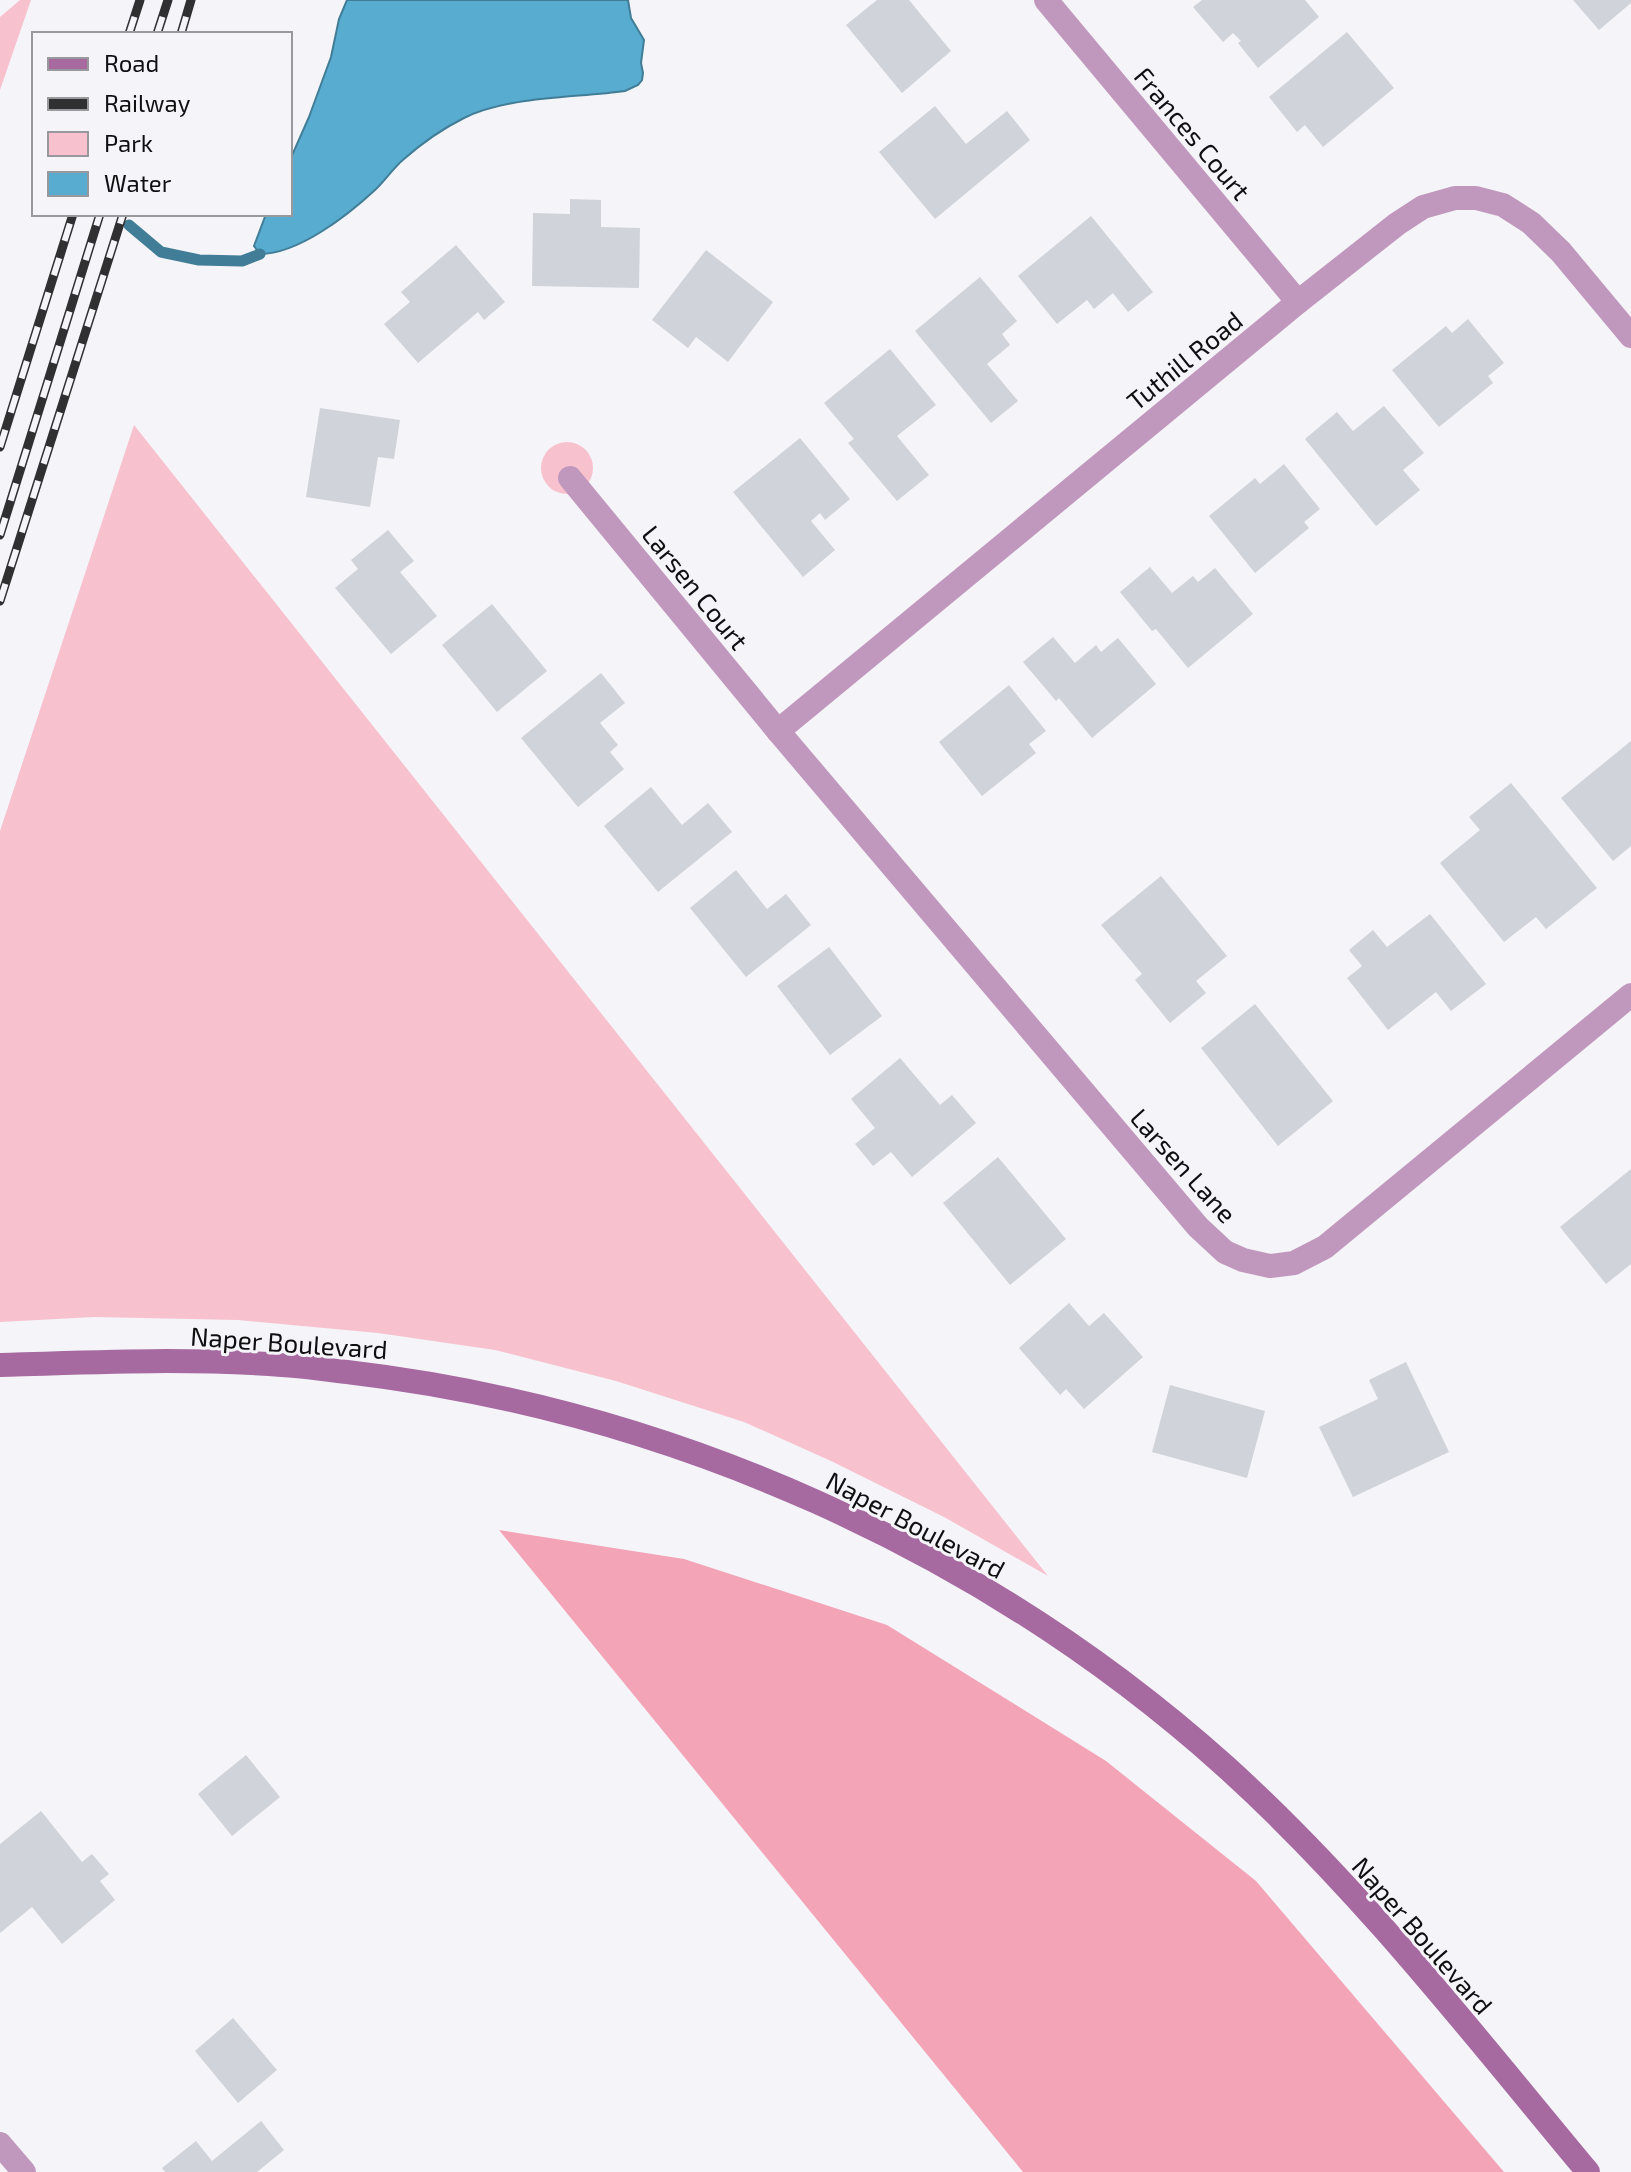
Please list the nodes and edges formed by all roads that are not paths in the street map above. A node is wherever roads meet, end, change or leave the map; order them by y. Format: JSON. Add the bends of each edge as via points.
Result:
{"nodes":[{"id":1,"x":1046,"y":0,"type":"edge"},
{"id":2,"x":1298,"y":302,"type":"junction"},
{"id":3,"x":1631,"y":336,"type":"edge"},
{"id":4,"x":570,"y":478,"type":"dead end"},
{"id":5,"x":778,"y":731,"type":"junction"},
{"id":6,"x":1631,"y":995,"type":"edge"},
{"id":7,"x":0,"y":1365,"type":"edge"},
{"id":8,"x":0,"y":2144,"type":"edge"},
{"id":9,"x":24,"y":2172,"type":"edge"},
{"id":10,"x":1588,"y":2172,"type":"edge"}],
"edges":[{"from":1,"to":2,"type":"street","name":"Frances Court"},
{"from":2,"to":3,"type":"street","name":"Tuthill Road","via":[[1423,207],[1476,198],[1503,205],[1531,223]]},
{"from":2,"to":5,"type":"street","name":"Tuthill Road"},
{"from":4,"to":5,"type":"street","name":"Larsen Court"},
{"from":5,"to":6,"type":"street","name":"Larsen Lane","via":[[1198,1227],[1225,1252],[1243,1260],[1270,1266],[1294,1263],[1325,1247]]},
{"from":7,"to":10,"type":"main road","name":"Naper Boulevard","via":[[284,1365],[480,1392],[675,1446],[881,1532],[1061,1638],[1222,1764],[1351,1891]]},
{"from":8,"to":9,"type":"street"}]}
